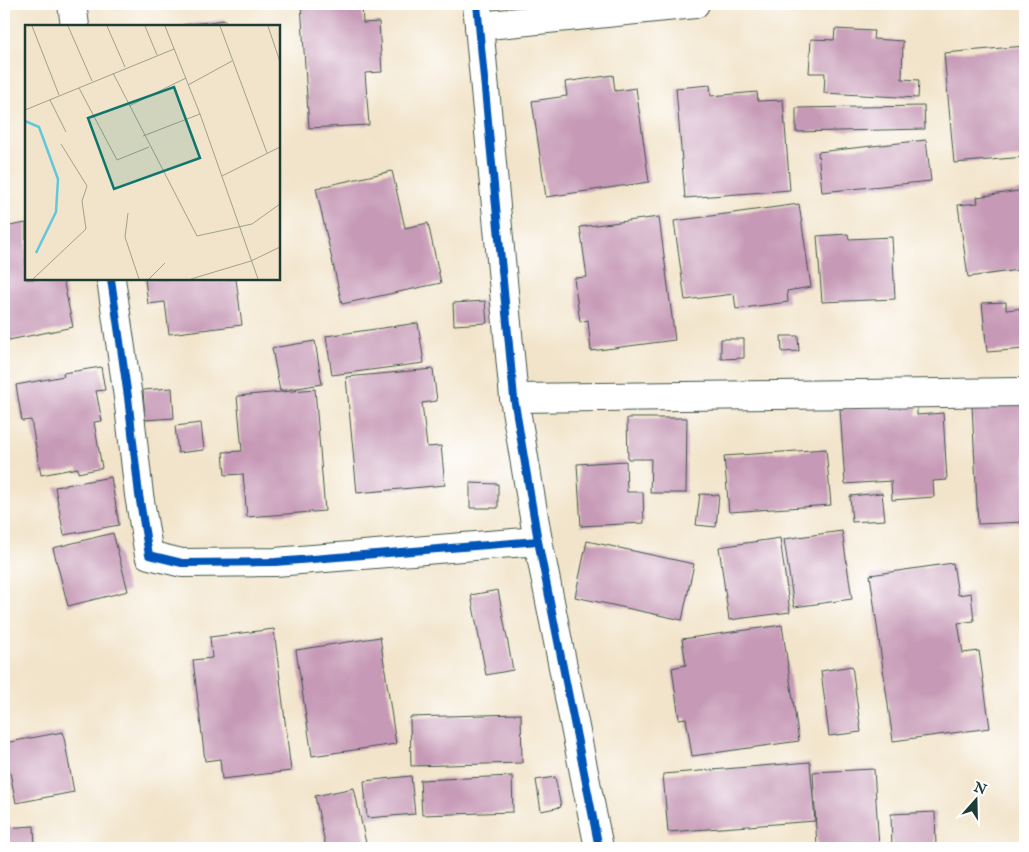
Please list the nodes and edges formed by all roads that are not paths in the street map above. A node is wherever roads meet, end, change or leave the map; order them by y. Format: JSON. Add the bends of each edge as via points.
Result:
{"nodes":[{"id":1,"x":72,"y":4,"type":"edge"},
{"id":2,"x":695,"y":4,"type":"edge"},
{"id":3,"x":478,"y":15,"type":"edge"},
{"id":4,"x":75,"y":25,"type":"edge"},
{"id":5,"x":111,"y":280,"type":"edge"},
{"id":6,"x":1025,"y":392,"type":"edge"},
{"id":7,"x":514,"y":398,"type":"junction"},
{"id":8,"x":538,"y":541,"type":"junction"},
{"id":9,"x":599,"y":848,"type":"edge"}],
"edges":[{"from":1,"to":4,"type":"street"},
{"from":2,"to":3,"type":"street"},
{"from":3,"to":7,"type":"street"},
{"from":5,"to":8,"type":"street","via":[[149,554],[182,563],[275,562]]},
{"from":6,"to":7,"type":"street"},
{"from":7,"to":8,"type":"street"},
{"from":8,"to":9,"type":"street"}]}
